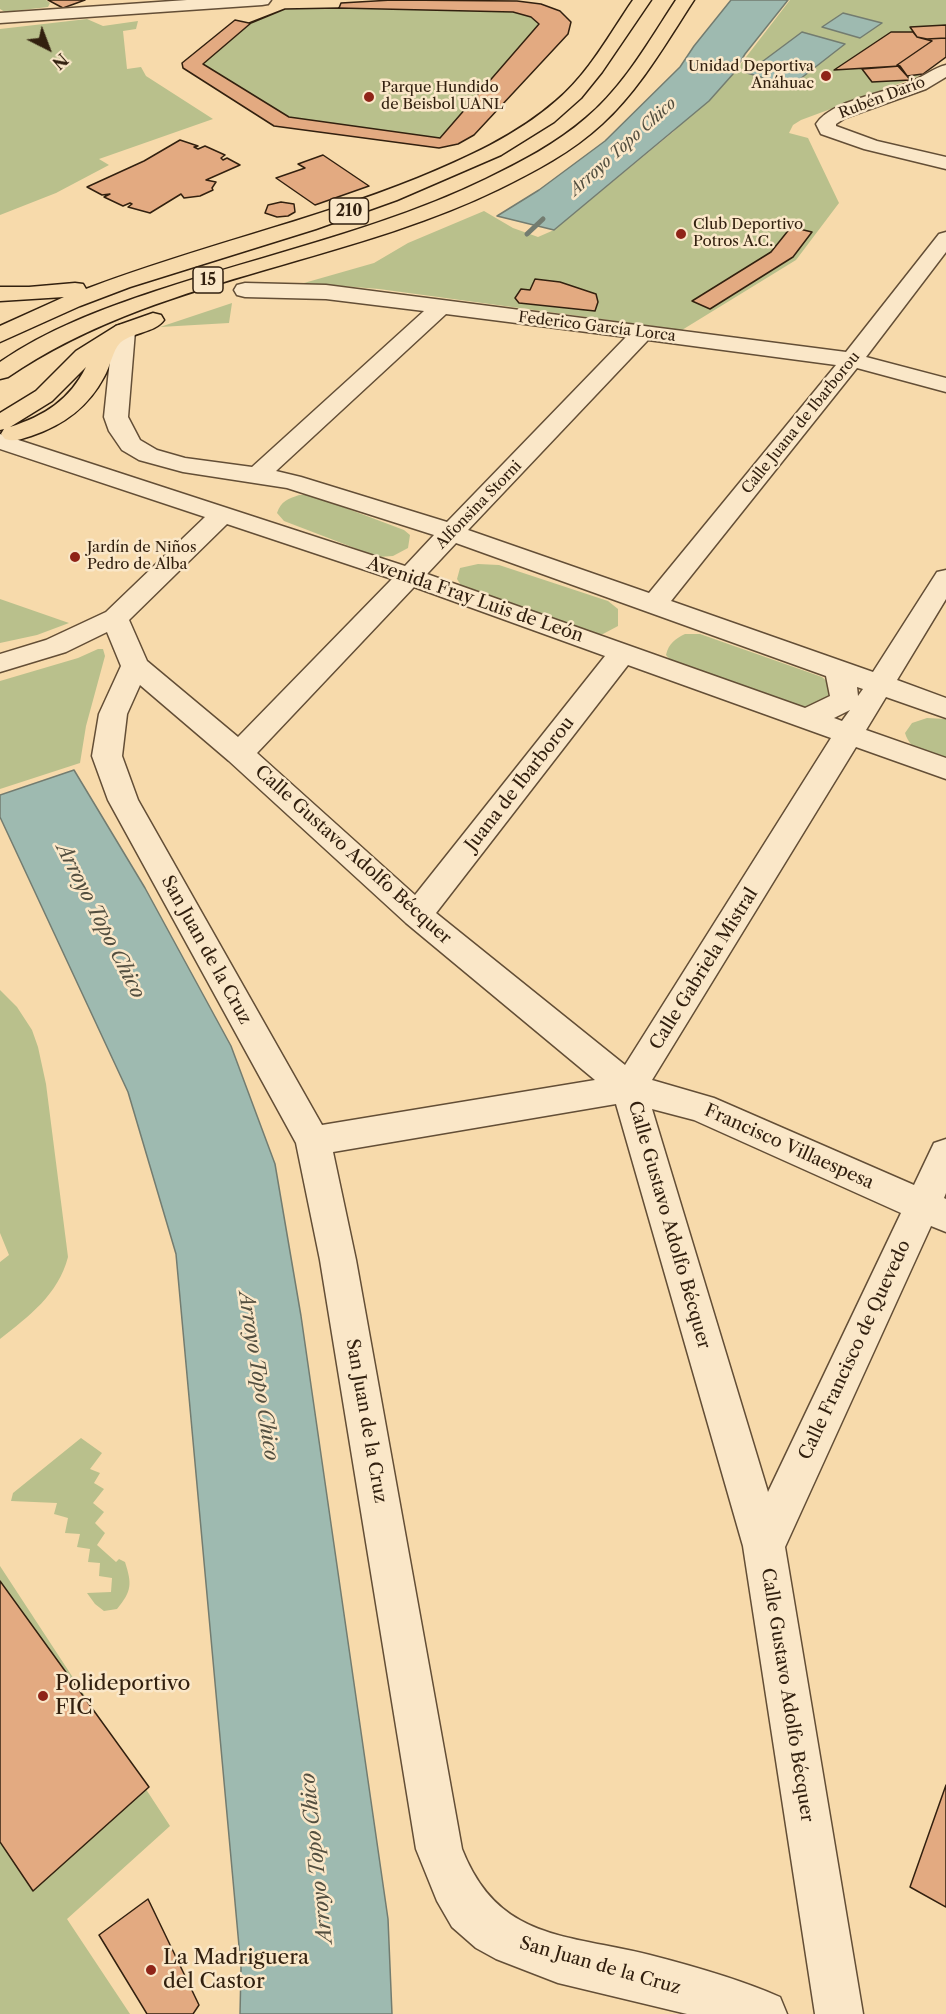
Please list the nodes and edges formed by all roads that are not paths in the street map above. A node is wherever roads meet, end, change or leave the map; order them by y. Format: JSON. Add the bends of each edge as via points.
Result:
{"nodes":[{"id":1,"x":262,"y":0,"type":"edge"},
{"id":2,"x":642,"y":0,"type":"edge"},
{"id":3,"x":685,"y":0,"type":"edge"},
{"id":4,"x":0,"y":18,"type":"edge"},
{"id":5,"x":946,"y":70,"type":"edge"},
{"id":6,"x":946,"y":162,"type":"edge"},
{"id":7,"x":427,"y":213,"type":"junction"},
{"id":8,"x":946,"y":238,"type":"edge"},
{"id":9,"x":130,"y":279,"type":"junction"},
{"id":10,"x":245,"y":290,"type":"junction"},
{"id":11,"x":0,"y":294,"type":"edge"},
{"id":12,"x":78,"y":299,"type":"junction"},
{"id":13,"x":440,"y":309,"type":"junction"},
{"id":14,"x":0,"y":312,"type":"edge"},
{"id":15,"x":643,"y":333,"type":"junction"},
{"id":16,"x":0,"y":335,"type":"edge"},
{"id":17,"x":117,"y":336,"type":"junction"},
{"id":18,"x":852,"y":360,"type":"junction"},
{"id":19,"x":0,"y":372,"type":"edge"},
{"id":20,"x":946,"y":385,"type":"edge"},
{"id":21,"x":0,"y":423,"type":"edge"},
{"id":22,"x":0,"y":439,"type":"edge"},
{"id":23,"x":258,"y":475,"type":"junction"},
{"id":24,"x":221,"y":514,"type":"junction"},
{"id":25,"x":421,"y":522,"type":"junction"},
{"id":26,"x":452,"y":532,"type":"junction"},
{"id":27,"x":481,"y":543,"type":"junction"},
{"id":28,"x":375,"y":564,"type":"junction"},
{"id":29,"x":411,"y":577,"type":"junction"},
{"id":30,"x":946,"y":578,"type":"edge"},
{"id":31,"x":459,"y":594,"type":"junction"},
{"id":32,"x":654,"y":605,"type":"junction"},
{"id":33,"x":115,"y":618,"type":"junction"},
{"id":34,"x":623,"y":652,"type":"junction"},
{"id":35,"x":0,"y":663,"type":"edge"},
{"id":36,"x":135,"y":666,"type":"junction"},
{"id":37,"x":839,"y":670,"type":"junction"},
{"id":38,"x":881,"y":685,"type":"junction"},
{"id":39,"x":934,"y":704,"type":"edge"},
{"id":40,"x":803,"y":718,"type":"junction"},
{"id":41,"x":850,"y":735,"type":"junction"},
{"id":42,"x":901,"y":752,"type":"junction"},
{"id":43,"x":239,"y":754,"type":"junction"},
{"id":44,"x":946,"y":769,"type":"edge"},
{"id":45,"x":417,"y":915,"type":"junction"},
{"id":46,"x":629,"y":1088,"type":"junction"},
{"id":47,"x":313,"y":1141,"type":"junction"},
{"id":48,"x":946,"y":1154,"type":"edge"},
{"id":49,"x":935,"y":1211,"type":"edge"},
{"id":50,"x":764,"y":1546,"type":"junction"},
{"id":51,"x":763,"y":2014,"type":"edge"},
{"id":52,"x":839,"y":2014,"type":"edge"}],
"edges":[{"from":1,"to":4,"type":"street"},
{"from":2,"to":9,"type":"highway","number":"210","via":[[586,82],[533,128],[498,149],[354,209]]},
{"from":3,"to":7,"type":"highway","number":"15","via":[[626,88],[602,114],[535,162]]},
{"from":5,"to":6,"type":"street","name":"Rubén Darío","via":[[919,85],[834,116],[826,124],[828,130],[871,145]]},
{"from":7,"to":10,"type":"highway","via":[[364,252]]},
{"from":7,"to":19,"type":"highway","number":"15","via":[[198,282],[124,309],[45,343]]},
{"from":8,"to":18,"type":"street","name":"Calle Juana de Ibarborou"},
{"from":9,"to":11,"type":"highway","via":[[61,291]]},
{"from":9,"to":12,"type":"highway","number":"210"},
{"from":10,"to":13,"type":"street","name":"Federico García Lorca","via":[[326,292]]},
{"from":10,"to":17,"type":"highway","via":[[157,318]]},
{"from":12,"to":14,"type":"highway"},
{"from":12,"to":16,"type":"highway","number":"210"},
{"from":13,"to":15,"type":"street","name":"Federico García Lorca"},
{"from":13,"to":23,"type":"street"},
{"from":15,"to":18,"type":"street","name":"Federico García Lorca"},
{"from":15,"to":26,"type":"street","name":"Alfonsina Storni"},
{"from":17,"to":21,"type":"highway","via":[[84,357],[44,396]]},
{"from":17,"to":22,"type":"highway","via":[[80,398],[46,422]]},
{"from":17,"to":23,"type":"street","via":[[116,417],[131,445],[167,462]]},
{"from":18,"to":20,"type":"street","name":"Federico García Lorca"},
{"from":18,"to":32,"type":"street","name":"Calle Juana de Ibarborou"},
{"from":22,"to":24,"type":"street","name":"Avenida Fray Luis de León"},
{"from":23,"to":25,"type":"street"},
{"from":24,"to":28,"type":"street","name":"Avenida Fray Luis de León"},
{"from":24,"to":33,"type":"street"},
{"from":25,"to":26,"type":"street"},
{"from":25,"to":28,"type":"street","via":[[422,534],[415,548]]},
{"from":26,"to":27,"type":"street"},
{"from":26,"to":29,"type":"street","name":"Alfonsina Storni"},
{"from":27,"to":31,"type":"street","via":[[461,550],[448,563],[446,577]]},
{"from":27,"to":32,"type":"street"},
{"from":28,"to":29,"type":"street","name":"Avenida Fray Luis de León"},
{"from":29,"to":31,"type":"street","name":"Avenida Fray Luis de León"},
{"from":29,"to":43,"type":"street","name":"Alfonsina Storni"},
{"from":30,"to":38,"type":"street","name":"Calle Gabriela Mistral"},
{"from":31,"to":34,"type":"street","name":"Avenida Fray Luis de León"},
{"from":32,"to":37,"type":"street"},
{"from":33,"to":35,"type":"street","via":[[56,646]]},
{"from":33,"to":36,"type":"street","name":"Calle Gustavo Adolfo Bécquer"},
{"from":34,"to":40,"type":"street","name":"Avenida Fray Luis de León"},
{"from":34,"to":45,"type":"street","name":"Juana de Ibarborou"},
{"from":36,"to":43,"type":"street","name":"Calle Gustavo Adolfo Bécquer"},
{"from":36,"to":47,"type":"street","name":"San Juan de la Cruz","via":[[113,714],[107,756],[123,800]]},
{"from":37,"to":38,"type":"street"},
{"from":37,"to":40,"type":"street","via":[[845,693],[843,701]]},
{"from":38,"to":39,"type":"street"},
{"from":38,"to":41,"type":"street","name":"Calle Gabriela Mistral"},
{"from":39,"to":42,"type":"street","via":[[902,705],[886,720],[886,734]]},
{"from":40,"to":41,"type":"street","name":"Avenida Fray Luis de León"},
{"from":41,"to":42,"type":"street","name":"Avenida Fray Luis de León"},
{"from":41,"to":46,"type":"street","name":"Calle Gabriela Mistral"},
{"from":42,"to":44,"type":"street","name":"Avenida Fray Luis de León"},
{"from":43,"to":45,"type":"street","name":"Calle Gustavo Adolfo Bécquer"},
{"from":45,"to":46,"type":"street","name":"Calle Gustavo Adolfo Bécquer"},
{"from":46,"to":47,"type":"street"},
{"from":46,"to":49,"type":"street","name":"Francisco Villaespesa","via":[[702,1108]]},
{"from":46,"to":50,"type":"street","name":"Calle Gustavo Adolfo Bécquer"},
{"from":47,"to":51,"type":"street","name":"San Juan de la Cruz","via":[[338,1260],[439,1849],[454,1887],[474,1916],[503,1938],[552,1956],[651,1979]]},
{"from":48,"to":49,"type":"street","name":"Calle Francisco de Quevedo"},
{"from":49,"to":50,"type":"street","name":"Calle Francisco de Quevedo"},
{"from":50,"to":52,"type":"street","name":"Calle Gustavo Adolfo Bécquer"}]}
